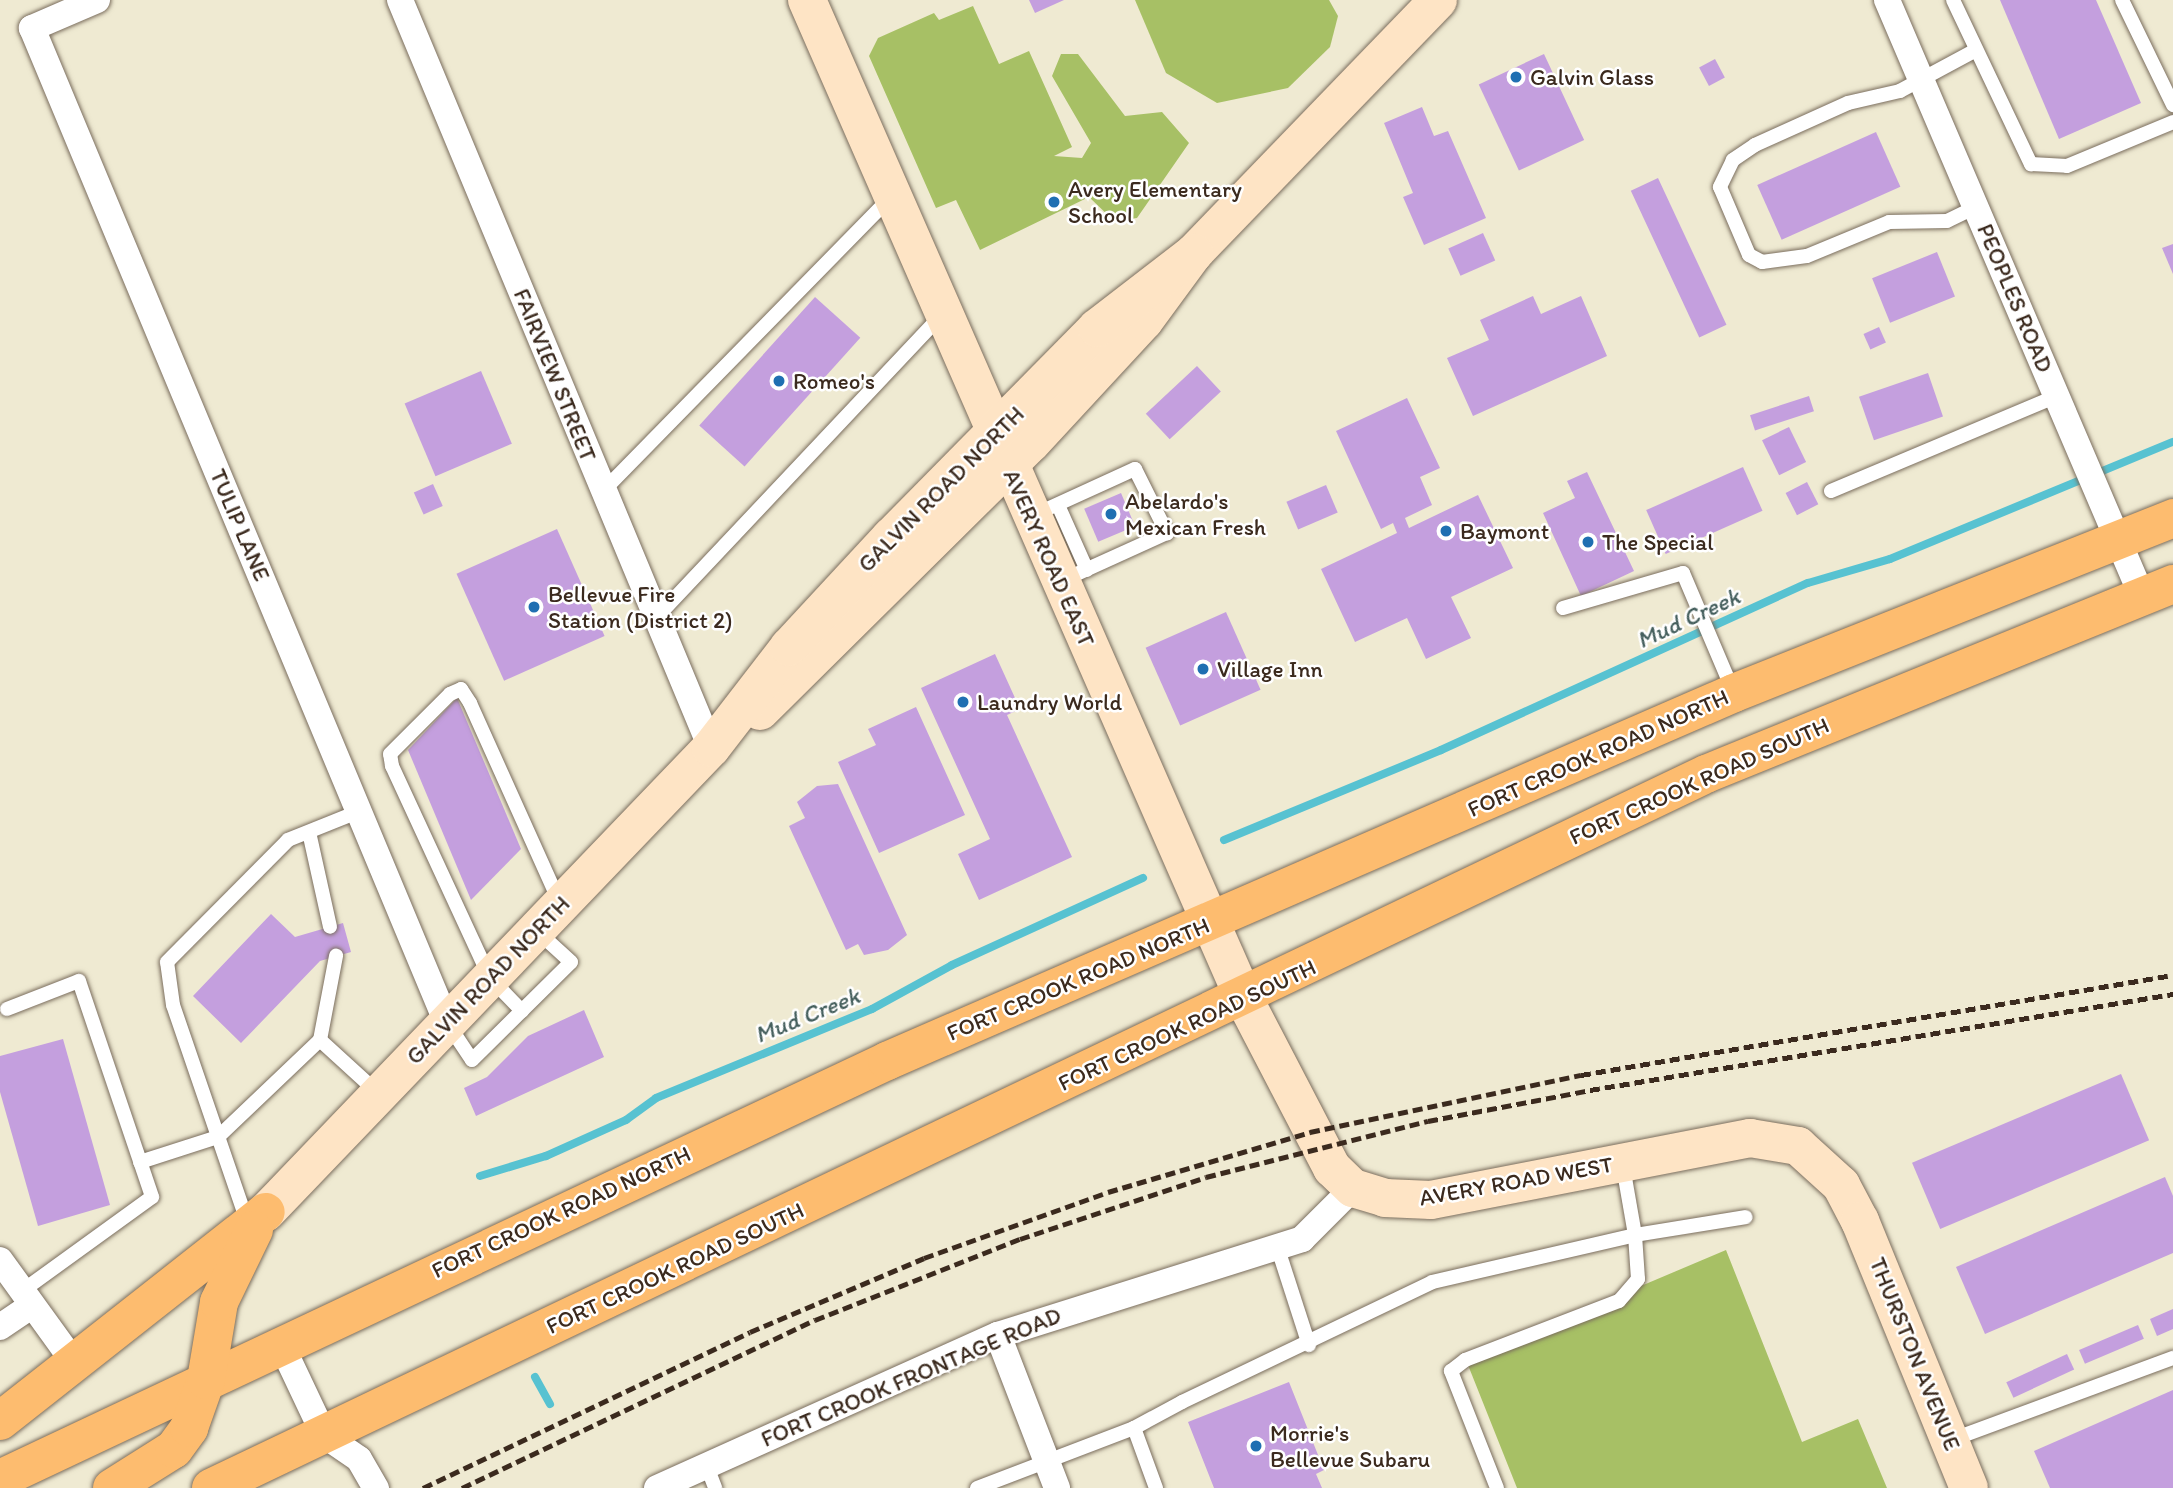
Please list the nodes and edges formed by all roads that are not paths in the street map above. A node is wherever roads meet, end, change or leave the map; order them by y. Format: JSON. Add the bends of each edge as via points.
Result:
{"nodes":[{"id":1,"x":97,"y":0,"type":"edge"},
{"id":2,"x":400,"y":0,"type":"edge"},
{"id":3,"x":807,"y":0,"type":"edge"},
{"id":4,"x":1438,"y":0,"type":"edge"},
{"id":5,"x":1887,"y":0,"type":"edge"},
{"id":6,"x":1953,"y":0,"type":"edge"},
{"id":7,"x":2122,"y":0,"type":"edge"},
{"id":8,"x":1976,"y":50,"type":"junction"},
{"id":9,"x":1921,"y":78,"type":"junction"},
{"id":10,"x":2173,"y":105,"type":"edge"},
{"id":11,"x":2173,"y":122,"type":"edge"},
{"id":12,"x":893,"y":195,"type":"junction"},
{"id":13,"x":1976,"y":207,"type":"junction"},
{"id":14,"x":943,"y":313,"type":"junction"},
{"id":15,"x":2057,"y":396,"type":"junction"},
{"id":16,"x":1001,"y":449,"type":"junction"},
{"id":17,"x":603,"y":491,"type":"junction"},
{"id":18,"x":1831,"y":491,"type":"dead end"},
{"id":19,"x":1044,"y":511,"type":"junction"},
{"id":20,"x":2173,"y":517,"type":"edge"},
{"id":21,"x":2119,"y":538,"type":"junction"},
{"id":22,"x":1074,"y":575,"type":"junction"},
{"id":23,"x":2158,"y":590,"type":"edge"},
{"id":24,"x":1563,"y":608,"type":"dead end"},
{"id":25,"x":656,"y":618,"type":"junction"},
{"id":26,"x":1734,"y":693,"type":"junction"},
{"id":27,"x":711,"y":748,"type":"junction"},
{"id":28,"x":360,"y":811,"type":"junction"},
{"id":29,"x":309,"y":832,"type":"junction"},
{"id":30,"x":548,"y":918,"type":"junction"},
{"id":31,"x":1210,"y":922,"type":"junction"},
{"id":32,"x":330,"y":927,"type":"dead end"},
{"id":33,"x":336,"y":956,"type":"dead end"},
{"id":34,"x":490,"y":978,"type":"junction"},
{"id":35,"x":1244,"y":999,"type":"junction"},
{"id":36,"x":7,"y":1009,"type":"dead end"},
{"id":37,"x":522,"y":1011,"type":"junction"},
{"id":38,"x":447,"y":1023,"type":"junction"},
{"id":39,"x":320,"y":1040,"type":"junction"},
{"id":40,"x":379,"y":1094,"type":"junction"},
{"id":41,"x":218,"y":1137,"type":"junction"},
{"id":42,"x":140,"y":1162,"type":"junction"},
{"id":43,"x":1623,"y":1163,"type":"junction"},
{"id":44,"x":1353,"y":1188,"type":"junction"},
{"id":45,"x":1746,"y":1217,"type":"dead end"},
{"id":46,"x":257,"y":1219,"type":"junction"},
{"id":47,"x":1860,"y":1221,"type":"joint"},
{"id":48,"x":1635,"y":1234,"type":"junction"},
{"id":49,"x":1278,"y":1249,"type":"junction"},
{"id":50,"x":0,"y":1260,"type":"edge"},
{"id":51,"x":26,"y":1299,"type":"junction"},
{"id":52,"x":0,"y":1327,"type":"edge"},
{"id":53,"x":998,"y":1335,"type":"junction"},
{"id":54,"x":281,"y":1343,"type":"junction"},
{"id":55,"x":1310,"y":1345,"type":"junction"},
{"id":56,"x":2173,"y":1358,"type":"edge"},
{"id":57,"x":76,"y":1365,"type":"junction"},
{"id":58,"x":206,"y":1380,"type":"junction"},
{"id":59,"x":0,"y":1421,"type":"edge"},
{"id":60,"x":1134,"y":1428,"type":"junction"},
{"id":61,"x":324,"y":1435,"type":"junction"},
{"id":62,"x":1950,"y":1440,"type":"junction"},
{"id":63,"x":1047,"y":1463,"type":"junction"},
{"id":64,"x":710,"y":1476,"type":"edge"},
{"id":65,"x":0,"y":1479,"type":"edge"},
{"id":66,"x":112,"y":1488,"type":"edge"},
{"id":67,"x":211,"y":1488,"type":"edge"},
{"id":68,"x":376,"y":1488,"type":"edge"},
{"id":69,"x":657,"y":1488,"type":"edge"},
{"id":70,"x":977,"y":1488,"type":"edge"},
{"id":71,"x":1057,"y":1488,"type":"edge"},
{"id":72,"x":1156,"y":1488,"type":"edge"},
{"id":73,"x":1497,"y":1488,"type":"edge"},
{"id":74,"x":1969,"y":1488,"type":"edge"}],
"edges":[{"from":1,"to":28,"type":"street","name":"TULIP LANE","via":[[32,28]]},
{"from":2,"to":17,"type":"street","name":"FAIRVIEW STREET"},
{"from":3,"to":12,"type":"street","name":"AVERY ROAD EAST"},
{"from":4,"to":16,"type":"street","name":"GALVIN ROAD NORTH","via":[[1194,253],[1097,328]]},
{"from":5,"to":9,"type":"street","name":"PEOPLES ROAD"},
{"from":6,"to":8,"type":"lane"},
{"from":7,"to":10,"type":"lane"},
{"from":8,"to":9,"type":"lane"},
{"from":8,"to":11,"type":"lane","via":[[2031,164],[2067,166]]},
{"from":9,"to":13,"type":"street","name":"PEOPLES ROAD"},
{"from":9,"to":13,"type":"lane","via":[[1755,145],[1723,175],[1724,206],[1749,255],[1777,263],[1889,222],[1947,220]]},
{"from":12,"to":14,"type":"street","name":"AVERY ROAD EAST"},
{"from":12,"to":17,"type":"lane"},
{"from":13,"to":15,"type":"street","name":"PEOPLES ROAD"},
{"from":14,"to":16,"type":"street","name":"AVERY ROAD EAST"},
{"from":14,"to":25,"type":"lane"},
{"from":15,"to":18,"type":"lane"},
{"from":15,"to":21,"type":"street","name":"PEOPLES ROAD"},
{"from":16,"to":19,"type":"street","name":"AVERY ROAD EAST"},
{"from":16,"to":27,"type":"street","name":"GALVIN ROAD NORTH","via":[[789,647]]},
{"from":17,"to":25,"type":"street","name":"FAIRVIEW STREET"},
{"from":19,"to":22,"type":"street","name":"AVERY ROAD EAST"},
{"from":19,"to":22,"type":"lane","via":[[1135,469],[1167,533]]},
{"from":20,"to":21,"type":"main road","name":"FORT CROOK ROAD NORTH"},
{"from":21,"to":23,"type":"street","name":"PEOPLES ROAD"},
{"from":21,"to":26,"type":"main road","name":"FORT CROOK ROAD NORTH"},
{"from":22,"to":31,"type":"street","name":"AVERY ROAD EAST"},
{"from":23,"to":35,"type":"main road","name":"FORT CROOK ROAD SOUTH","via":[[1706,774]]},
{"from":24,"to":26,"type":"lane","via":[[1683,573]]},
{"from":25,"to":27,"type":"street","name":"FAIRVIEW STREET"},
{"from":26,"to":31,"type":"main road","name":"FORT CROOK ROAD NORTH"},
{"from":27,"to":30,"type":"street","name":"GALVIN ROAD NORTH"},
{"from":28,"to":29,"type":"lane"},
{"from":28,"to":38,"type":"street","name":"TULIP LANE"},
{"from":29,"to":32,"type":"lane"},
{"from":29,"to":41,"type":"lane","via":[[288,840],[167,962],[173,1005]]},
{"from":30,"to":34,"type":"street","name":"GALVIN ROAD NORTH"},
{"from":30,"to":34,"type":"lane","via":[[461,689],[450,694],[390,754]]},
{"from":30,"to":37,"type":"lane","via":[[570,962]]},
{"from":31,"to":35,"type":"street","name":"AVERY ROAD EAST"},
{"from":31,"to":54,"type":"main road","name":"FORT CROOK ROAD NORTH","via":[[887,1061]]},
{"from":33,"to":39,"type":"lane"},
{"from":34,"to":37,"type":"lane"},
{"from":34,"to":38,"type":"street","name":"GALVIN ROAD NORTH"},
{"from":35,"to":44,"type":"street","via":[[1310,1132]]},
{"from":35,"to":61,"type":"main road","name":"FORT CROOK ROAD SOUTH"},
{"from":36,"to":42,"type":"lane","via":[[79,981]]},
{"from":37,"to":38,"type":"lane","via":[[472,1060]]},
{"from":38,"to":40,"type":"street","name":"GALVIN ROAD NORTH"},
{"from":39,"to":40,"type":"lane"},
{"from":39,"to":41,"type":"lane"},
{"from":40,"to":46,"type":"street","name":"GALVIN ROAD NORTH"},
{"from":41,"to":42,"type":"lane"},
{"from":41,"to":46,"type":"lane"},
{"from":42,"to":51,"type":"lane","via":[[152,1197]]},
{"from":43,"to":44,"type":"street","name":"AVERY ROAD WEST","via":[[1431,1200],[1385,1198]]},
{"from":43,"to":47,"type":"street","name":"AVERY ROAD WEST","via":[[1750,1138],[1798,1146],[1841,1185]]},
{"from":43,"to":48,"type":"lane"},
{"from":44,"to":49,"type":"street","name":"FORT CROOK FRONTAGE ROAD","via":[[1302,1240]]},
{"from":45,"to":48,"type":"lane"},
{"from":46,"to":57,"type":"main road"},
{"from":46,"to":58,"type":"main road","via":[[219,1302]]},
{"from":47,"to":62,"type":"street","name":"THURSTON AVENUE"},
{"from":48,"to":55,"type":"lane","via":[[1432,1282]]},
{"from":48,"to":73,"type":"lane","via":[[1638,1279],[1619,1301],[1465,1360],[1451,1371]]},
{"from":49,"to":53,"type":"street","name":"FORT CROOK FRONTAGE ROAD"},
{"from":49,"to":55,"type":"lane"},
{"from":50,"to":51,"type":"street"},
{"from":51,"to":52,"type":"street"},
{"from":51,"to":57,"type":"street"},
{"from":53,"to":63,"type":"street"},
{"from":53,"to":64,"type":"street","name":"FORT CROOK FRONTAGE ROAD"},
{"from":54,"to":58,"type":"main road","name":"FORT CROOK ROAD NORTH"},
{"from":54,"to":61,"type":"street"},
{"from":55,"to":60,"type":"lane"},
{"from":56,"to":62,"type":"lane"},
{"from":57,"to":59,"type":"main road"},
{"from":58,"to":65,"type":"main road","name":"FORT CROOK ROAD NORTH"},
{"from":58,"to":66,"type":"main road","via":[[174,1449]]},
{"from":60,"to":63,"type":"lane"},
{"from":60,"to":72,"type":"lane"},
{"from":61,"to":67,"type":"main road","name":"FORT CROOK ROAD SOUTH"},
{"from":61,"to":68,"type":"street","via":[[359,1459]]},
{"from":62,"to":74,"type":"street","name":"THURSTON AVENUE"},
{"from":63,"to":70,"type":"lane"},
{"from":63,"to":71,"type":"street"},
{"from":64,"to":69,"type":"street","name":"FORT CROOK FRONTAGE ROAD"}]}
